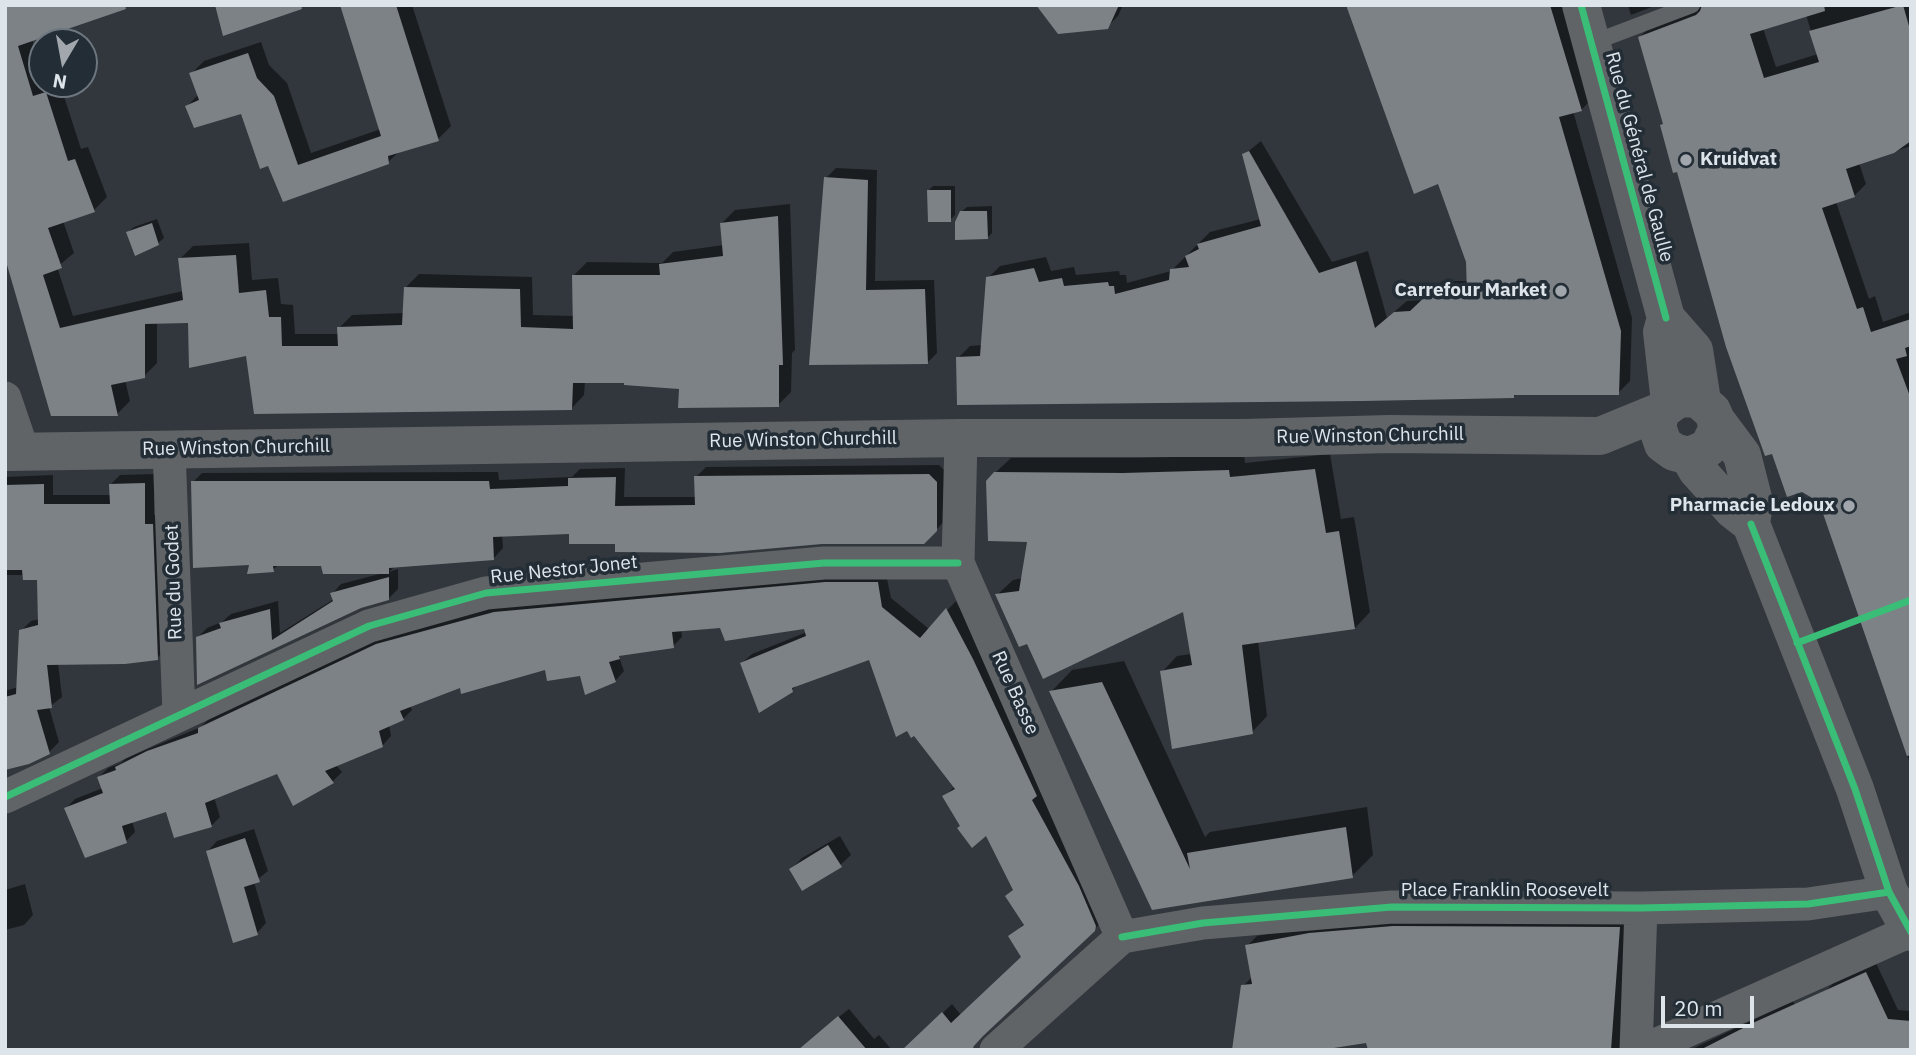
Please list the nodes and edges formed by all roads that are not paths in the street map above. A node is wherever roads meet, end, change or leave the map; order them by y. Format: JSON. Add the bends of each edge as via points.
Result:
{"nodes":[{"id":1,"x":1581,"y":5,"type":"edge"},
{"id":2,"x":1692,"y":5,"type":"edge"},
{"id":3,"x":1592,"y":43,"type":"junction"},
{"id":4,"x":5,"y":398,"type":"edge"},
{"id":5,"x":1684,"y":422,"type":"junction"},
{"id":6,"x":961,"y":438,"type":"junction"},
{"id":7,"x":169,"y":449,"type":"junction"},
{"id":8,"x":14,"y":452,"type":"edge"},
{"id":9,"x":958,"y":563,"type":"junction"},
{"id":10,"x":179,"y":715,"type":"junction"},
{"id":11,"x":5,"y":797,"type":"edge"},
{"id":12,"x":1889,"y":892,"type":"junction"},
{"id":13,"x":1640,"y":908,"type":"junction"},
{"id":14,"x":1911,"y":932,"type":"edge"},
{"id":15,"x":1122,"y":937,"type":"junction"},
{"id":16,"x":996,"y":1050,"type":"edge"},
{"id":17,"x":1636,"y":1050,"type":"edge"},
{"id":18,"x":1644,"y":1050,"type":"edge"}],
"edges":[{"from":1,"to":3,"type":"main road","name":"Rue du Général de Gaulle"},
{"from":2,"to":3,"type":"lane"},
{"from":3,"to":5,"type":"main road","name":"Rue du Général de Gaulle","via":[[1666,318],[1694,350]]},
{"from":4,"to":8,"type":"street"},
{"from":5,"to":6,"type":"main road","name":"Rue Winston Churchill","via":[[1643,452],[1619,447],[1600,436]]},
{"from":5,"to":12,"type":"main road","via":[[1742,455],[1754,502],[1751,524],[1855,789]]},
{"from":6,"to":7,"type":"main road","name":"Rue Winston Churchill"},
{"from":6,"to":9,"type":"street","name":"Rue Basse"},
{"from":7,"to":8,"type":"main road","name":"Rue Winston Churchill"},
{"from":7,"to":10,"type":"street","name":"Rue du Godet"},
{"from":9,"to":10,"type":"street","name":"Rue Nestor Jonet","via":[[824,563],[486,593],[369,626]]},
{"from":9,"to":15,"type":"street","name":"Rue Basse"},
{"from":10,"to":11,"type":"street","name":"Rue Nestor Jonet"},
{"from":12,"to":13,"type":"street","name":"Place Franklin Roosevelt","via":[[1808,904]]},
{"from":12,"to":14,"type":"main road"},
{"from":13,"to":15,"type":"street","name":"Place Franklin Roosevelt","via":[[1392,906],[1203,923]]},
{"from":13,"to":17,"type":"street"},
{"from":14,"to":18,"type":"street"},
{"from":15,"to":16,"type":"street"}]}
